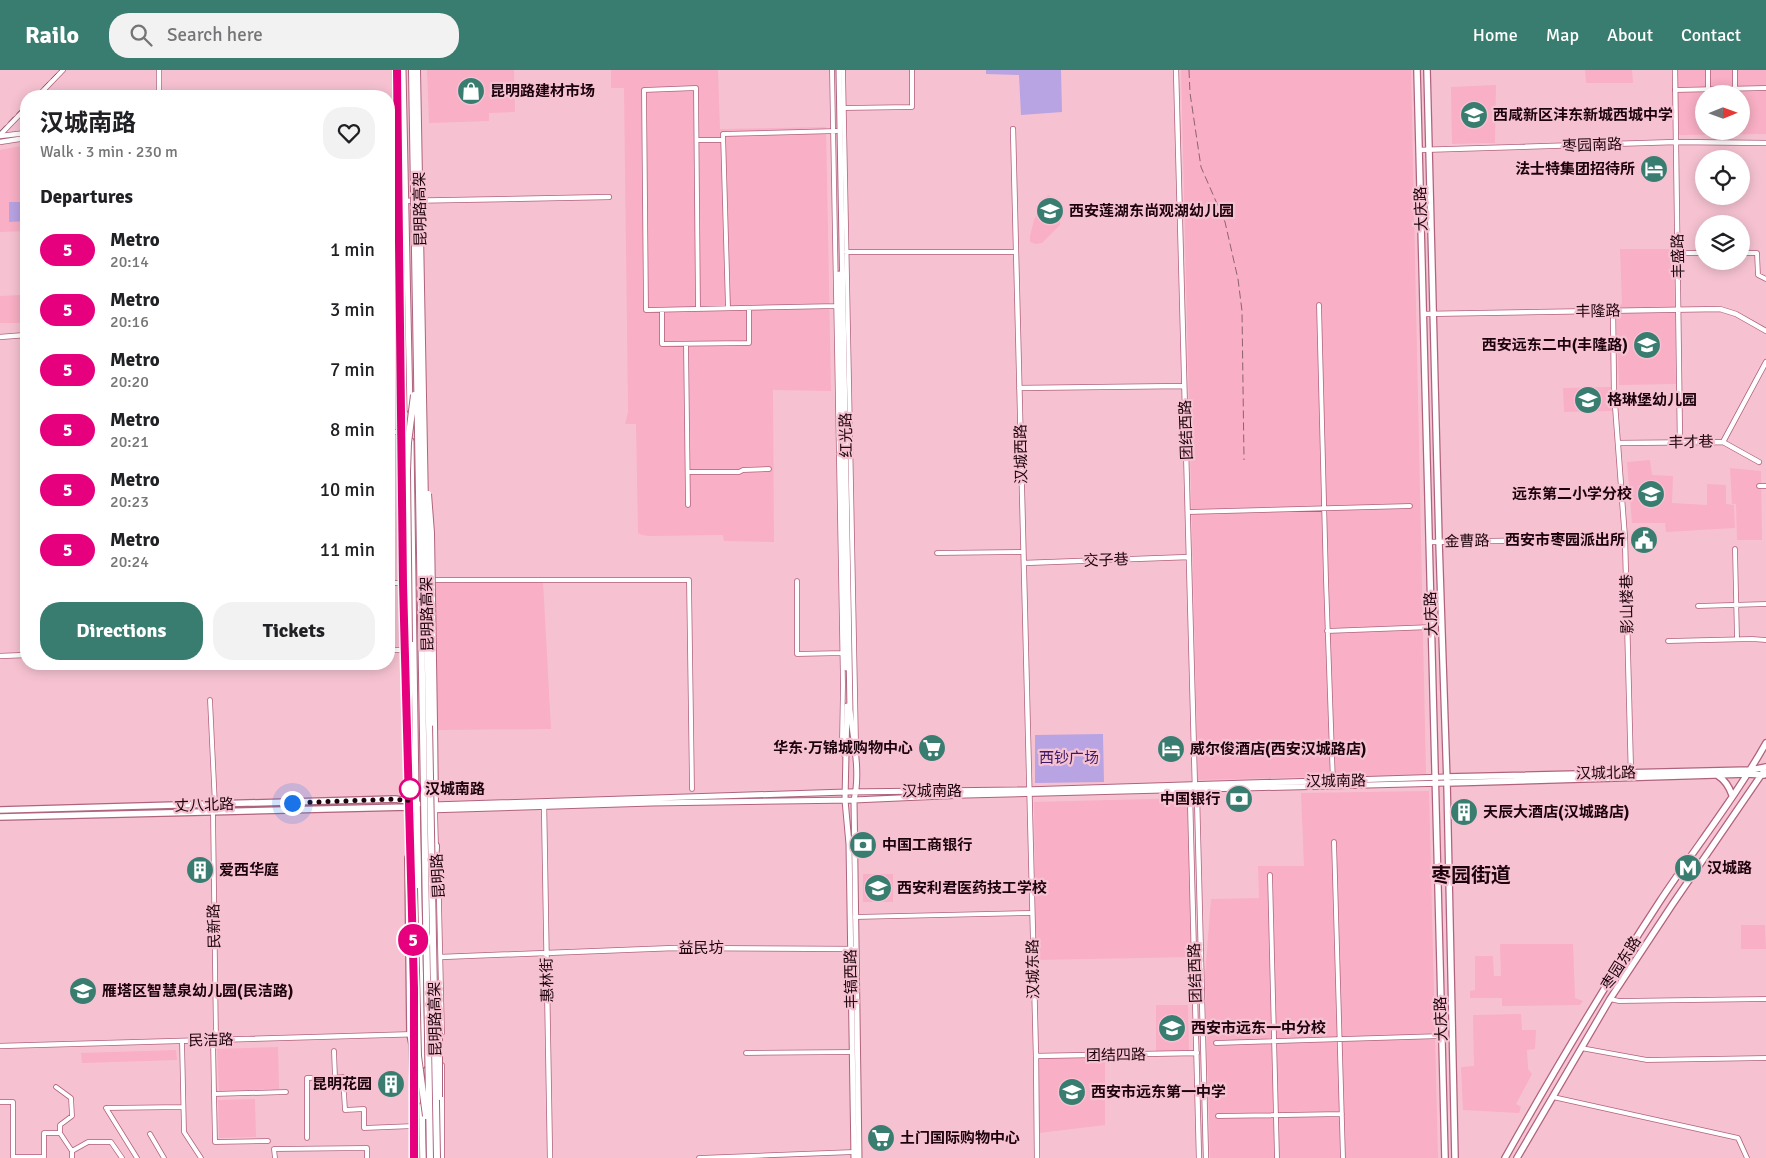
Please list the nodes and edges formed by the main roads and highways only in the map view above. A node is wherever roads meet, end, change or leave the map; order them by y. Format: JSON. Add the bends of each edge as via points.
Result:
{"nodes":[{"id":1,"x":395,"y":70,"type":"edge"},
{"id":2,"x":403,"y":70,"type":"edge"},
{"id":3,"x":412,"y":70,"type":"edge"},
{"id":4,"x":418,"y":70,"type":"edge"},
{"id":5,"x":837,"y":70,"type":"edge"},
{"id":6,"x":1417,"y":70,"type":"edge"},
{"id":7,"x":1427,"y":70,"type":"edge"},
{"id":8,"x":417,"y":374,"type":"junction"},
{"id":9,"x":425,"y":469,"type":"junction"},
{"id":10,"x":407,"y":724,"type":"junction"},
{"id":11,"x":1766,"y":743,"type":"edge"},
{"id":12,"x":1766,"y":768,"type":"edge"},
{"id":13,"x":1749,"y":772,"type":"junction"},
{"id":14,"x":1631,"y":775,"type":"junction"},
{"id":15,"x":1717,"y":775,"type":"junction"},
{"id":16,"x":1764,"y":775,"type":"edge"},
{"id":17,"x":1435,"y":780,"type":"junction"},
{"id":18,"x":1446,"y":780,"type":"junction"},
{"id":19,"x":856,"y":791,"type":"junction"},
{"id":20,"x":1029,"y":791,"type":"junction"},
{"id":21,"x":846,"y":792,"type":"junction"},
{"id":22,"x":1732,"y":795,"type":"junction"},
{"id":23,"x":845,"y":800,"type":"junction"},
{"id":24,"x":854,"y":800,"type":"junction"},
{"id":25,"x":408,"y":804,"type":"junction"},
{"id":26,"x":544,"y":804,"type":"junction"},
{"id":27,"x":417,"y":807,"type":"junction"},
{"id":28,"x":435,"y":807,"type":"junction"},
{"id":29,"x":0,"y":810,"type":"edge"},
{"id":30,"x":0,"y":817,"type":"edge"},
{"id":31,"x":409,"y":842,"type":"junction"},
{"id":32,"x":436,"y":846,"type":"road end"},
{"id":33,"x":853,"y":949,"type":"junction"},
{"id":34,"x":436,"y":1121,"type":"junction"},
{"id":35,"x":430,"y":1136,"type":"junction"},
{"id":36,"x":857,"y":1152,"type":"junction"},
{"id":37,"x":1445,"y":1156,"type":"edge"},
{"id":38,"x":1455,"y":1156,"type":"edge"},
{"id":39,"x":415,"y":1158,"type":"edge"},
{"id":40,"x":423,"y":1158,"type":"edge"},
{"id":41,"x":430,"y":1158,"type":"edge"},
{"id":42,"x":437,"y":1158,"type":"edge"},
{"id":43,"x":854,"y":1158,"type":"edge"},
{"id":44,"x":859,"y":1158,"type":"edge"},
{"id":45,"x":1505,"y":1158,"type":"edge"},
{"id":46,"x":1517,"y":1158,"type":"edge"}],
"edges":[{"from":1,"to":10,"type":"main road","name":"昆明路"},
{"from":2,"to":27,"type":"main road","name":"昆明路"},
{"from":3,"to":8,"type":"highway","name":"昆明路高架","bridge":true},
{"from":4,"to":9,"type":"highway","name":"昆明路高架","bridge":true},
{"from":5,"to":19,"type":"main road","name":"红光路","via":[[850,710]]},
{"from":5,"to":21,"type":"main road","name":"红光路","via":[[835,131]]},
{"from":6,"to":17,"type":"main road","name":"大庆路"},
{"from":7,"to":18,"type":"main road","name":"大庆路"},
{"from":8,"to":10,"type":"highway","bridge":true,"via":[[407,472],[410,680]]},
{"from":8,"to":35,"type":"highway","name":"昆明路高架","bridge":true},
{"from":9,"to":28,"type":"highway","bridge":true,"via":[[431,532]]},
{"from":9,"to":34,"type":"highway","name":"昆明路高架","bridge":true},
{"from":10,"to":25,"type":"main road","name":"昆明路"},
{"from":11,"to":13,"type":"main road","name":"枣园东路"},
{"from":12,"to":13,"type":"main road","name":"汉城北路"},
{"from":12,"to":16,"type":"main road","name":"枣园东路"},
{"from":13,"to":14,"type":"main road","name":"汉城北路"},
{"from":13,"to":15,"type":"main road","name":"汉城北路"},
{"from":13,"to":16,"type":"main road","name":"汉城北路"},
{"from":13,"to":22,"type":"main road","name":"枣园东路"},
{"from":14,"to":15,"type":"main road","name":"汉城北路"},
{"from":14,"to":18,"type":"main road","name":"汉城北路"},
{"from":15,"to":22,"type":"main road","via":[[1729,786]]},
{"from":16,"to":46,"type":"main road","name":"枣园东路","via":[[1610,999]]},
{"from":17,"to":18,"type":"main road","name":"汉城南路"},
{"from":17,"to":20,"type":"main road","name":"汉城南路"},
{"from":17,"to":37,"type":"main road","name":"大庆路"},
{"from":18,"to":38,"type":"main road","name":"大庆路"},
{"from":19,"to":20,"type":"main road","name":"汉城南路"},
{"from":19,"to":21,"type":"main road","name":"汉城南路"},
{"from":19,"to":24,"type":"main road","name":"红光路"},
{"from":20,"to":24,"type":"main road","name":"汉城南路"},
{"from":21,"to":23,"type":"main road","name":"红光路"},
{"from":21,"to":26,"type":"main road","name":"汉城南路"},
{"from":22,"to":45,"type":"main road","name":"枣园东路","via":[[1609,979]]},
{"from":23,"to":24,"type":"main road","name":"汉城南路"},
{"from":23,"to":26,"type":"main road","name":"汉城南路"},
{"from":23,"to":33,"type":"main road","name":"丰镐西路"},
{"from":24,"to":33,"type":"main road","name":"丰镐西路"},
{"from":25,"to":27,"type":"main road"},
{"from":25,"to":29,"type":"main road","name":"丈八北路","via":[[396,799]]},
{"from":25,"to":30,"type":"main road","name":"丈八北路"},
{"from":25,"to":31,"type":"main road","name":"昆明路"},
{"from":26,"to":28,"type":"main road","name":"汉城南路"},
{"from":27,"to":28,"type":"main road","name":"汉城南路"},
{"from":27,"to":40,"type":"main road","name":"昆明路"},
{"from":31,"to":35,"type":"highway","bridge":true,"via":[[414,888],[418,1056]]},
{"from":31,"to":39,"type":"main road","name":"昆明路","via":[[410,1034]]},
{"from":32,"to":34,"type":"highway","bridge":true,"via":[[440,1088]]},
{"from":33,"to":36,"type":"main road","name":"丰镐西路"},
{"from":33,"to":36,"type":"main road","name":"丰镐西路","via":[[852,1052]]},
{"from":34,"to":42,"type":"highway","name":"昆明路高架","bridge":true},
{"from":35,"to":41,"type":"highway","name":"昆明路高架","bridge":true},
{"from":36,"to":43,"type":"main road","name":"丰镐西路"},
{"from":36,"to":44,"type":"main road","name":"丰镐西路"},
{"from":37,"to":38,"type":"main road"}]}
